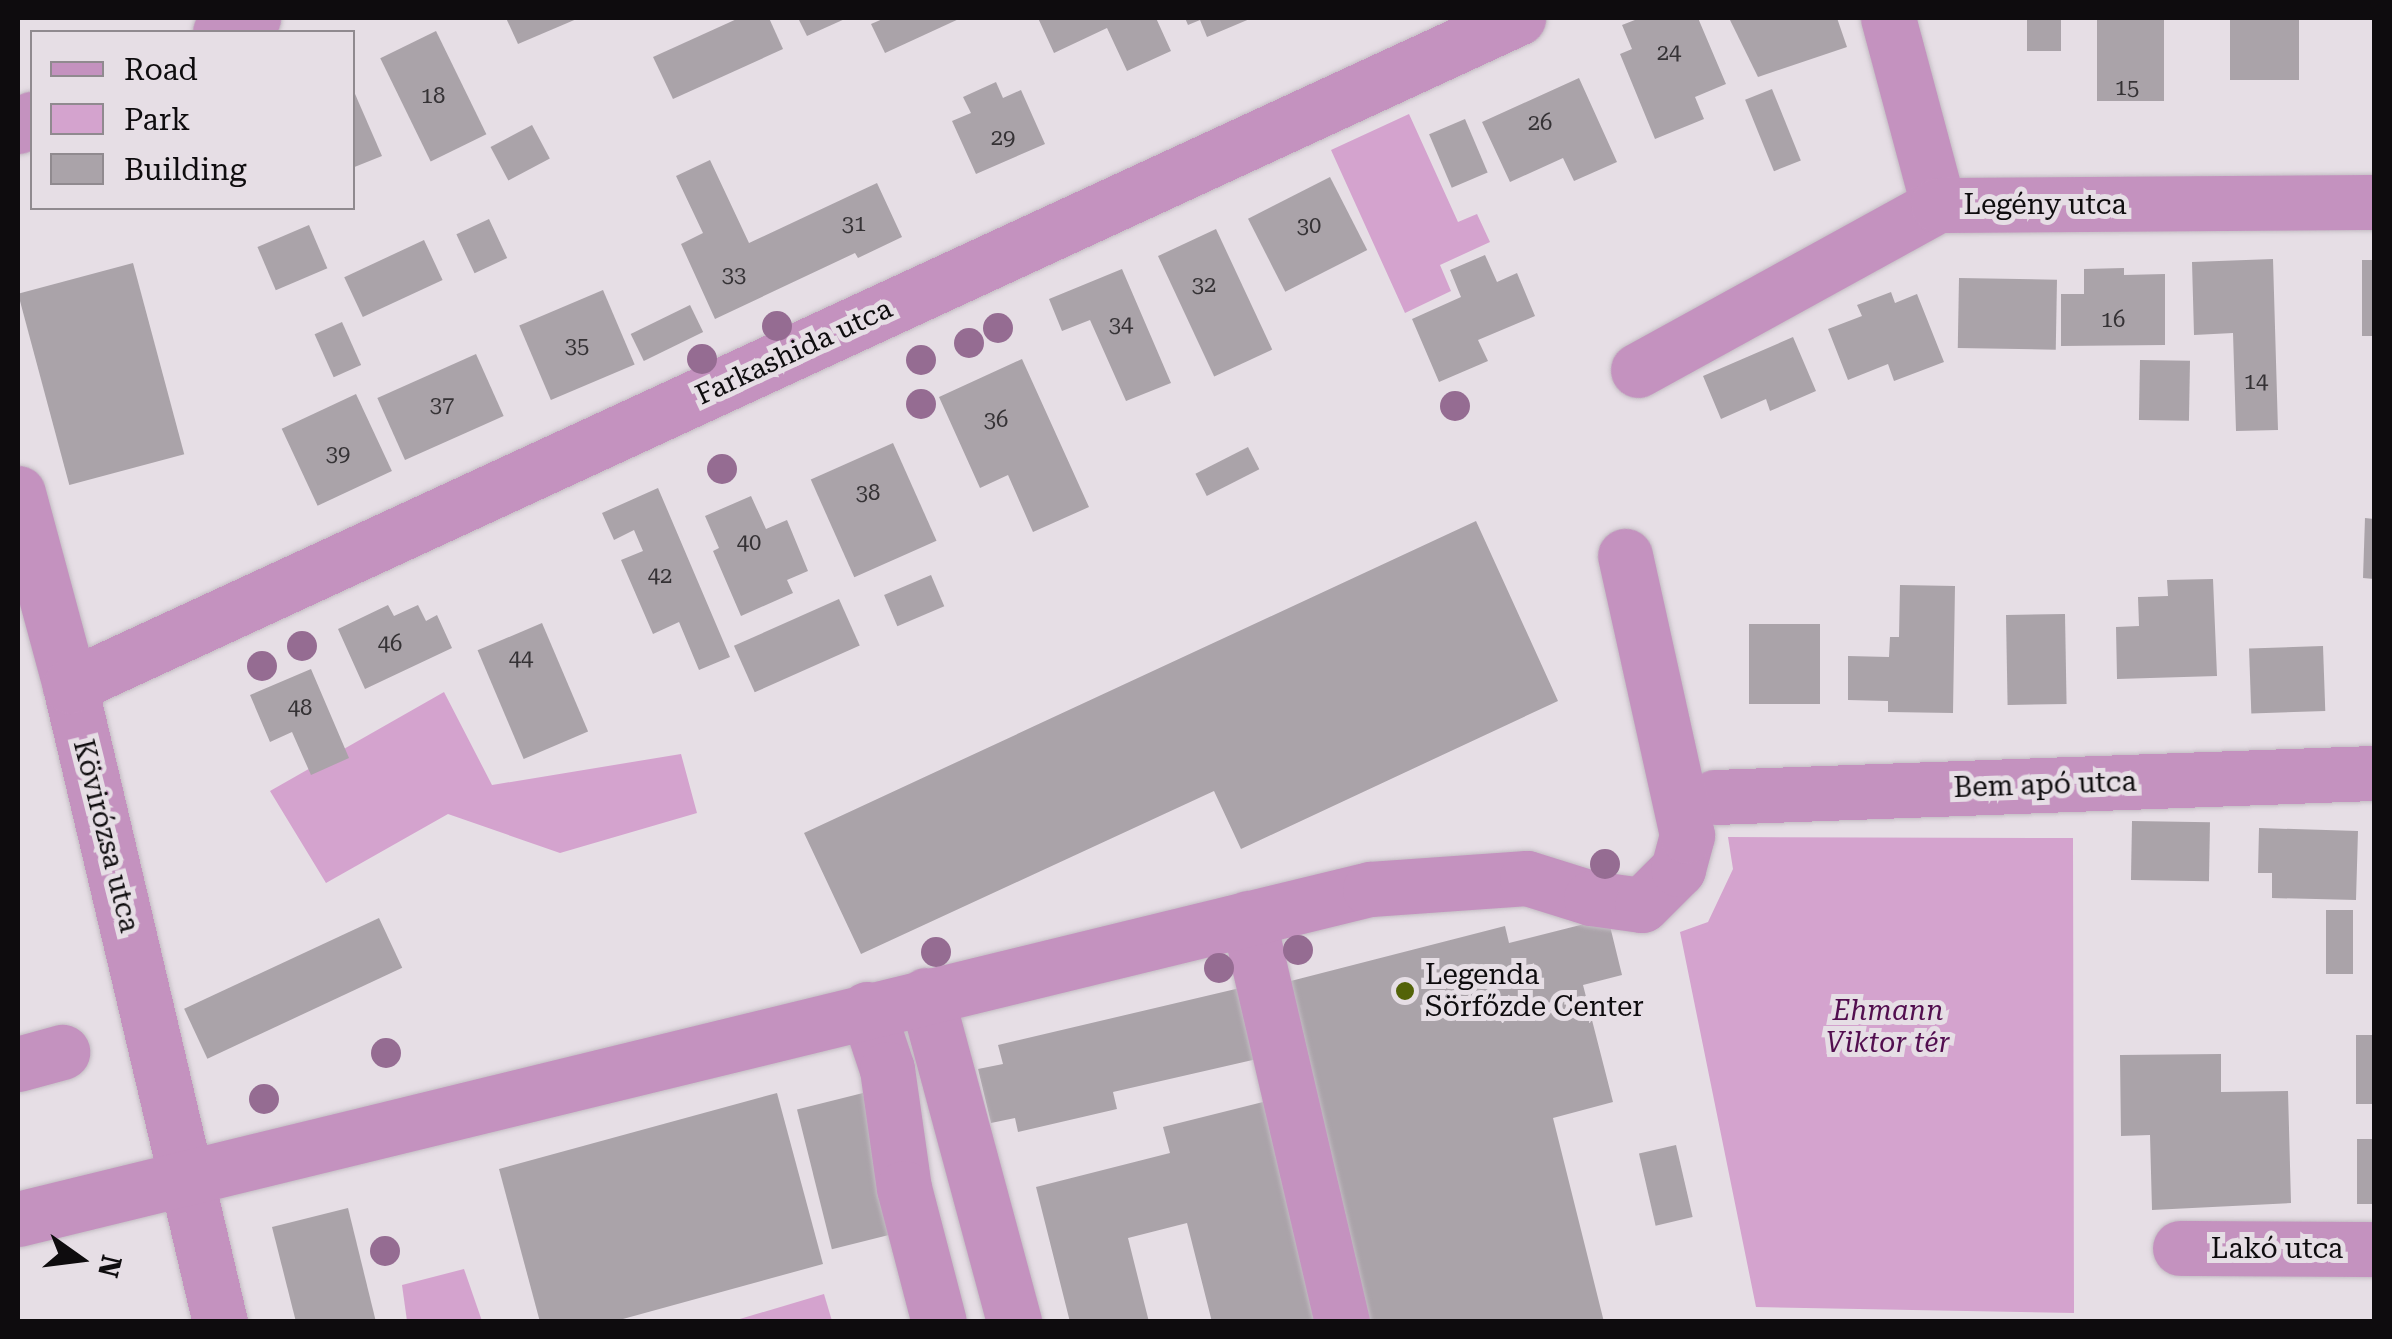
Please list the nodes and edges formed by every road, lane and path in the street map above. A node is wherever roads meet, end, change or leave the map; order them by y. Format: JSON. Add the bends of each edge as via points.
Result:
{"nodes":[{"id":1,"x":253,"y":18,"type":"edge"},
{"id":2,"x":1518,"y":18,"type":"edge"},
{"id":3,"x":1888,"y":18,"type":"edge"},
{"id":4,"x":225,"y":30,"type":"edge"},
{"id":5,"x":2374,"y":202,"type":"edge"},
{"id":6,"x":1938,"y":205,"type":"junction"},
{"id":7,"x":1638,"y":370,"type":"dead end"},
{"id":8,"x":18,"y":493,"type":"edge"},
{"id":9,"x":1626,"y":556,"type":"dead end"},
{"id":10,"x":70,"y":686,"type":"junction"},
{"id":11,"x":2374,"y":773,"type":"edge"},
{"id":12,"x":1715,"y":797,"type":"dead end"},
{"id":13,"x":1248,"y":918,"type":"junction"},
{"id":14,"x":926,"y":994,"type":"junction"},
{"id":15,"x":868,"y":1009,"type":"junction"},
{"id":16,"x":189,"y":1180,"type":"junction"},
{"id":17,"x":18,"y":1219,"type":"edge"},
{"id":18,"x":2180,"y":1248,"type":"dead end"},
{"id":19,"x":2374,"y":1250,"type":"edge"},
{"id":20,"x":220,"y":1322,"type":"edge"},
{"id":21,"x":939,"y":1322,"type":"edge"},
{"id":22,"x":1014,"y":1322,"type":"edge"},
{"id":23,"x":1342,"y":1322,"type":"edge"}],
"edges":[{"from":1,"to":4,"type":"street"},
{"from":2,"to":10,"type":"street","name":"Farkashida utca"},
{"from":3,"to":6,"type":"street"},
{"from":5,"to":6,"type":"street","name":"Legény utca"},
{"from":6,"to":7,"type":"street","name":"Legény utca"},
{"from":8,"to":10,"type":"street","name":"Kövirózsa utca"},
{"from":9,"to":13,"type":"street","via":[[1688,835],[1678,869],[1642,905],[1527,878],[1370,888]]},
{"from":10,"to":16,"type":"street","name":"Kövirózsa utca"},
{"from":11,"to":12,"type":"street","name":"Bem apó utca"},
{"from":13,"to":14,"type":"street"},
{"from":13,"to":23,"type":"street"},
{"from":14,"to":15,"type":"street"},
{"from":14,"to":22,"type":"street"},
{"from":15,"to":16,"type":"street"},
{"from":15,"to":21,"type":"street","via":[[887,1069],[904,1188]]},
{"from":16,"to":17,"type":"street"},
{"from":16,"to":20,"type":"street","name":"Kövirózsa utca"},
{"from":18,"to":19,"type":"street","name":"Lakó utca"}]}
